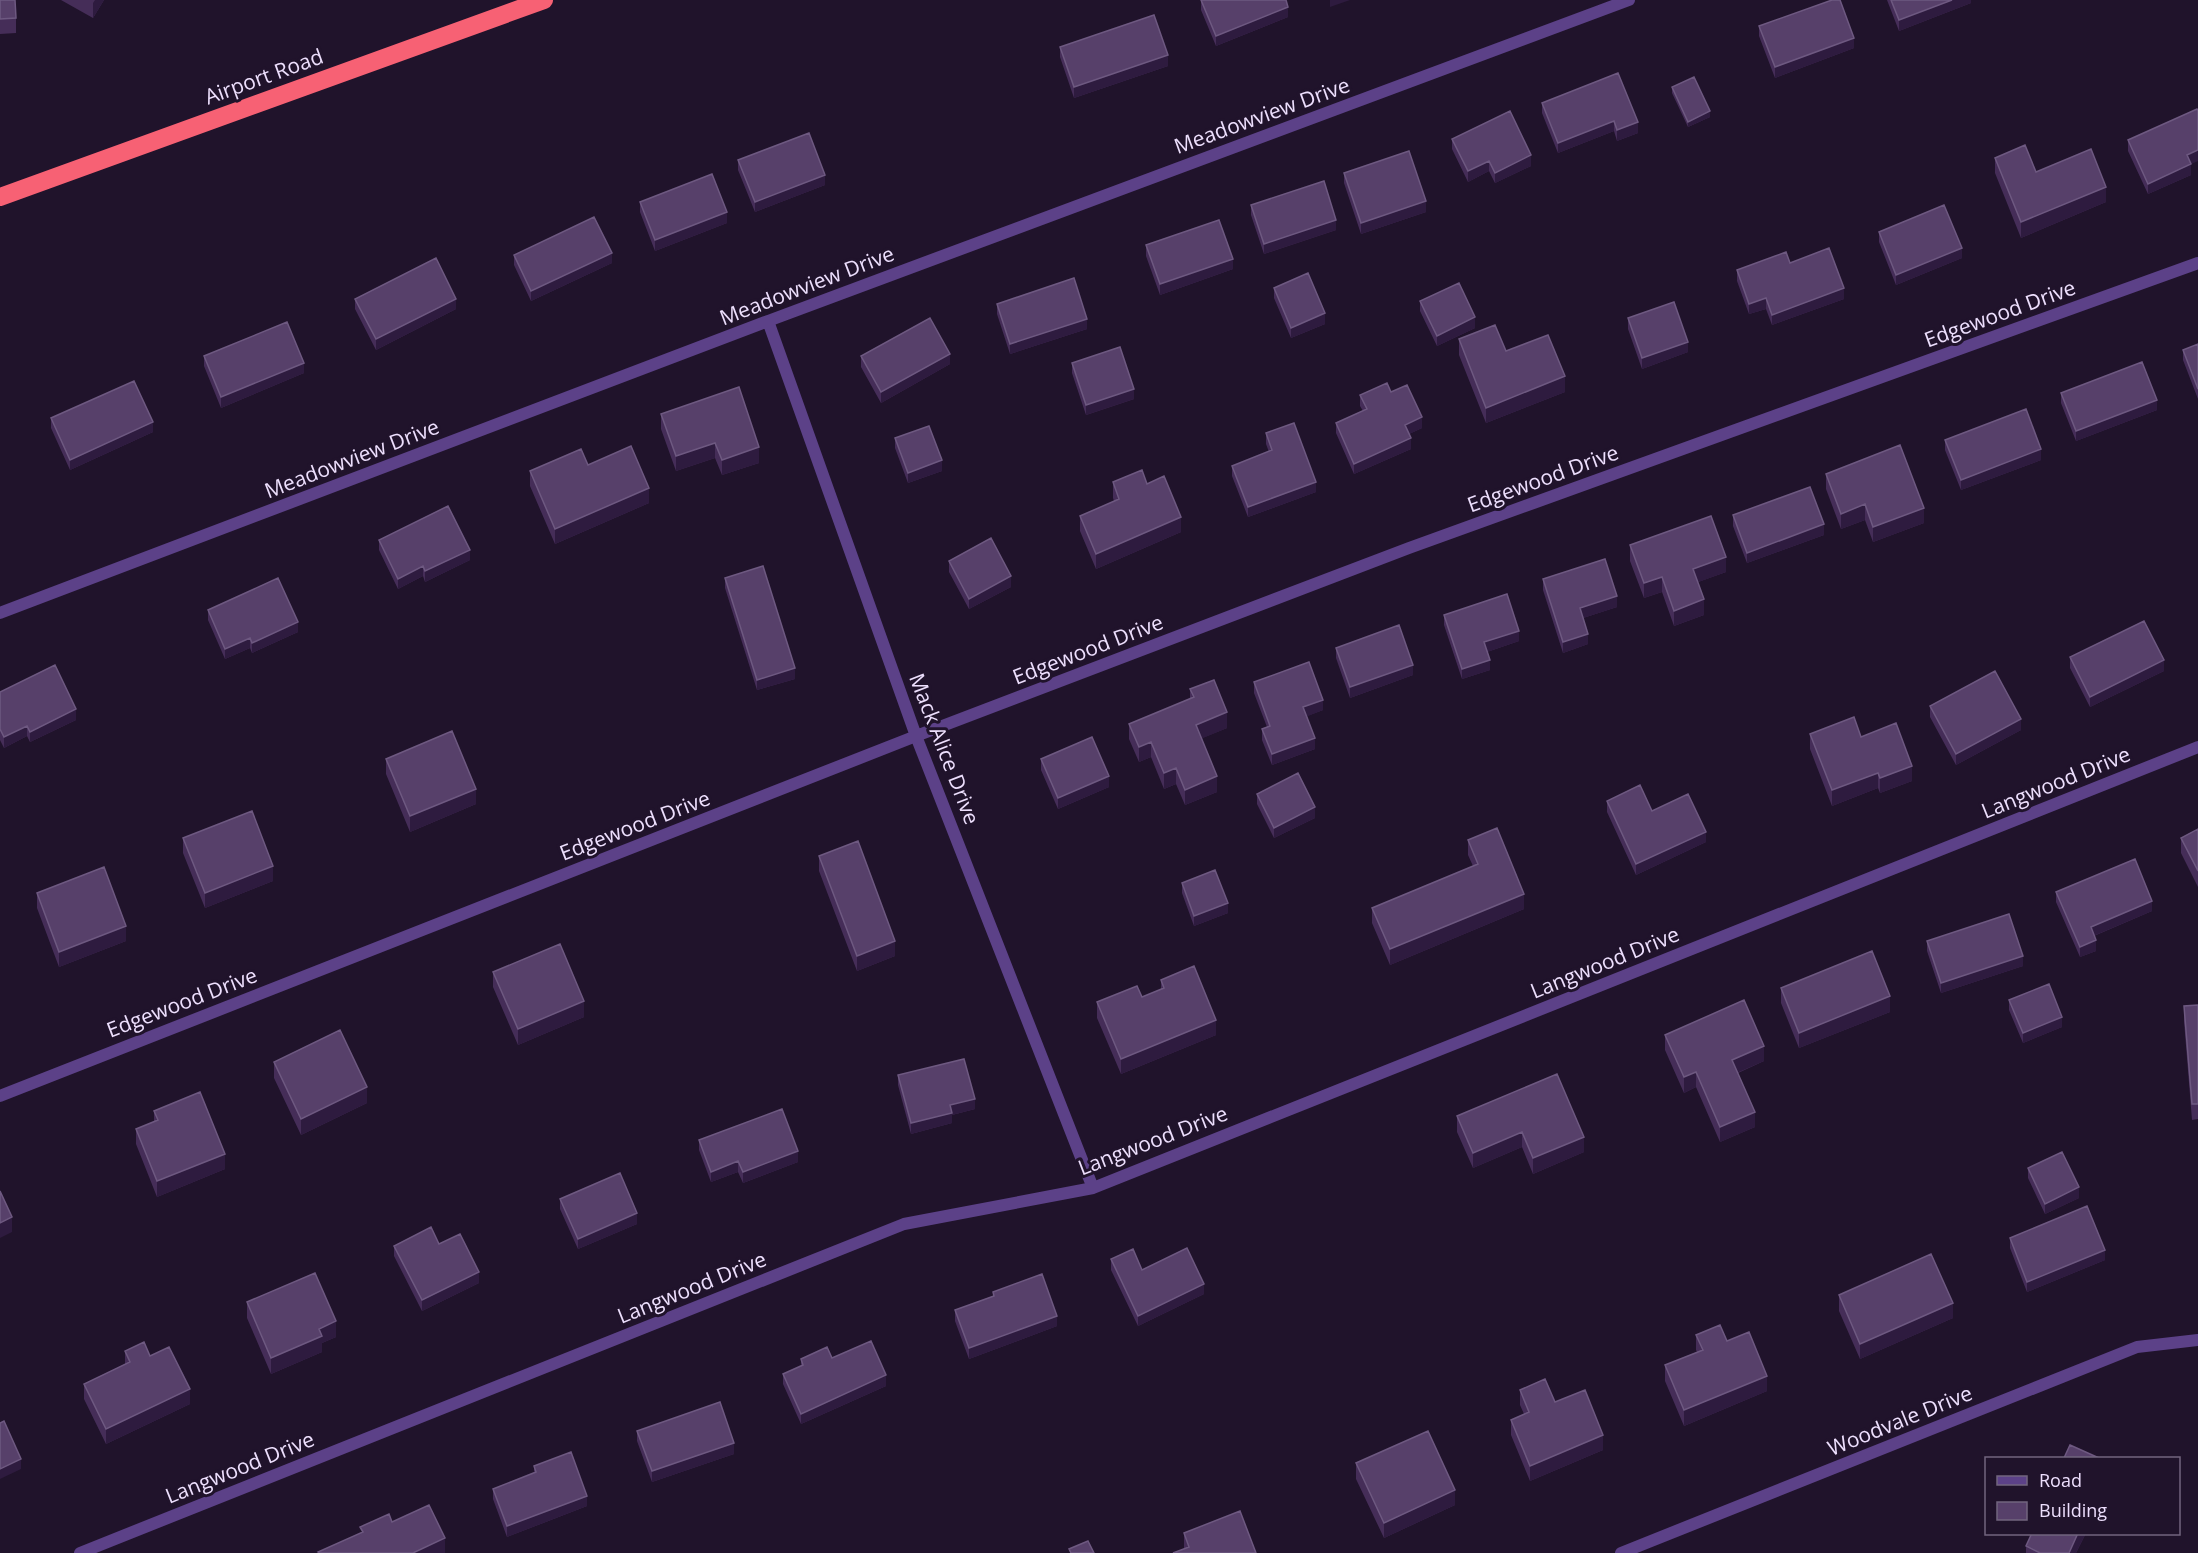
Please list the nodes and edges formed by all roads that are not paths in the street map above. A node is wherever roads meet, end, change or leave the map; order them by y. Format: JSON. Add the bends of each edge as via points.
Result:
{"nodes":[{"id":1,"x":544,"y":0,"type":"edge"},
{"id":2,"x":1629,"y":0,"type":"edge"},
{"id":3,"x":0,"y":197,"type":"edge"},
{"id":4,"x":2198,"y":263,"type":"edge"},
{"id":5,"x":768,"y":321,"type":"junction"},
{"id":6,"x":0,"y":613,"type":"edge"},
{"id":7,"x":916,"y":736,"type":"junction"},
{"id":8,"x":2198,"y":747,"type":"edge"},
{"id":9,"x":0,"y":1096,"type":"edge"},
{"id":10,"x":1093,"y":1188,"type":"junction"},
{"id":11,"x":2198,"y":1340,"type":"edge"},
{"id":12,"x":80,"y":1553,"type":"edge"},
{"id":13,"x":1621,"y":1553,"type":"edge"}],
"edges":[{"from":1,"to":3,"type":"highway","name":"Airport Road"},
{"from":2,"to":5,"type":"street","name":"Meadowview Drive"},
{"from":4,"to":7,"type":"street","name":"Edgewood Drive","via":[[1409,548]]},
{"from":5,"to":6,"type":"street","name":"Meadowview Drive"},
{"from":5,"to":7,"type":"street","name":"Mack Alice Drive"},
{"from":7,"to":9,"type":"street","name":"Edgewood Drive"},
{"from":7,"to":10,"type":"street","name":"Mack Alice Drive"},
{"from":8,"to":10,"type":"street","name":"Langwood Drive"},
{"from":10,"to":12,"type":"street","name":"Langwood Drive","via":[[904,1224]]},
{"from":11,"to":13,"type":"street","name":"Woodvale Drive","via":[[2137,1347]]}]}
